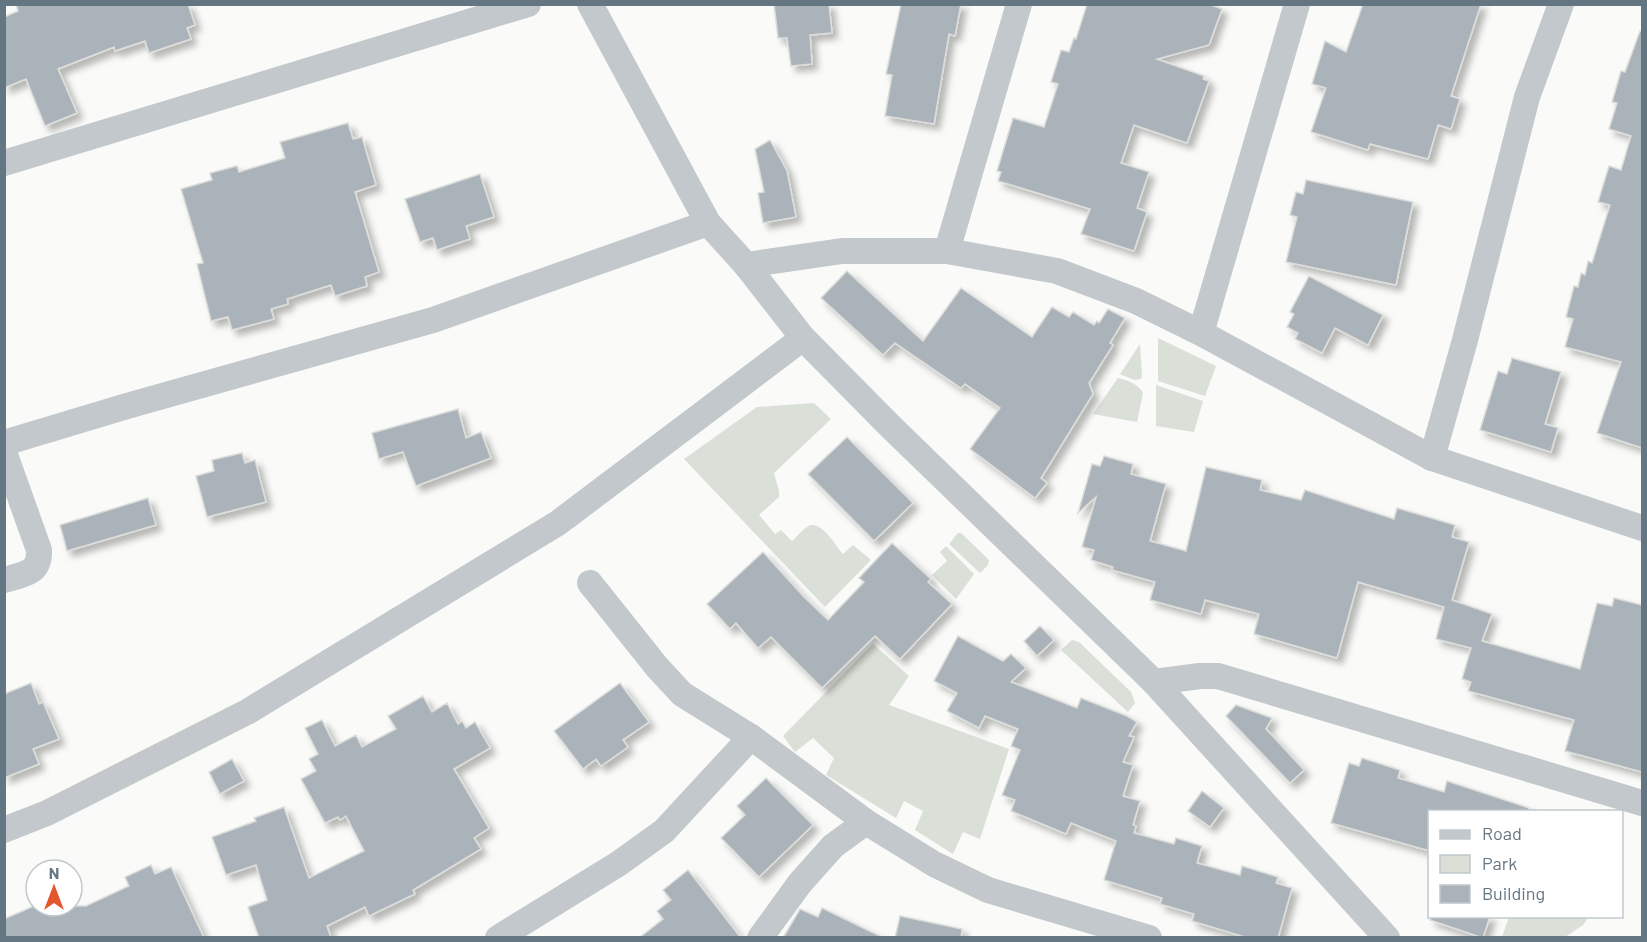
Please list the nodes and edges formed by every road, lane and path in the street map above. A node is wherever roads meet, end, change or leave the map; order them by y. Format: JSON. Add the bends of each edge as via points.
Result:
{"nodes":[{"id":1,"x":528,"y":4,"type":"edge"},
{"id":2,"x":590,"y":4,"type":"edge"},
{"id":3,"x":1019,"y":4,"type":"edge"},
{"id":4,"x":1297,"y":4,"type":"edge"},
{"id":5,"x":1562,"y":4,"type":"edge"},
{"id":6,"x":4,"y":163,"type":"edge"},
{"id":7,"x":708,"y":223,"type":"junction"},
{"id":8,"x":947,"y":251,"type":"junction"},
{"id":9,"x":746,"y":266,"type":"junction"},
{"id":10,"x":1201,"y":333,"type":"junction"},
{"id":11,"x":803,"y":338,"type":"junction"},
{"id":12,"x":4,"y":443,"type":"edge"},
{"id":13,"x":4,"y":452,"type":"edge"},
{"id":14,"x":1432,"y":458,"type":"junction"},
{"id":15,"x":1642,"y":528,"type":"edge"},
{"id":16,"x":4,"y":580,"type":"edge"},
{"id":17,"x":590,"y":582,"type":"dead end"},
{"id":18,"x":1154,"y":682,"type":"junction"},
{"id":19,"x":751,"y":737,"type":"junction"},
{"id":20,"x":1642,"y":803,"type":"edge"},
{"id":21,"x":866,"y":822,"type":"junction"},
{"id":22,"x":4,"y":830,"type":"edge"},
{"id":23,"x":498,"y":938,"type":"edge"},
{"id":24,"x":760,"y":938,"type":"edge"},
{"id":25,"x":1149,"y":938,"type":"edge"},
{"id":26,"x":1387,"y":938,"type":"edge"}],
"edges":[{"from":1,"to":6,"type":"street"},
{"from":2,"to":7,"type":"street"},
{"from":3,"to":8,"type":"street"},
{"from":4,"to":10,"type":"street"},
{"from":5,"to":14,"type":"street","via":[[1527,97]]},
{"from":7,"to":9,"type":"street"},
{"from":7,"to":12,"type":"street","via":[[433,320]]},
{"from":8,"to":9,"type":"street","via":[[842,251]]},
{"from":8,"to":10,"type":"street","via":[[1057,271],[1136,301]]},
{"from":9,"to":11,"type":"street"},
{"from":10,"to":14,"type":"street"},
{"from":11,"to":18,"type":"street"},
{"from":11,"to":22,"type":"street","via":[[548,529],[247,712],[47,813]]},
{"from":13,"to":16,"type":"street","via":[[40,558],[33,571]]},
{"from":14,"to":15,"type":"street"},
{"from":17,"to":19,"type":"street","via":[[682,694]]},
{"from":18,"to":20,"type":"street","via":[[1218,676]]},
{"from":18,"to":26,"type":"street"},
{"from":19,"to":21,"type":"street"},
{"from":19,"to":23,"type":"street","via":[[664,831]]},
{"from":21,"to":24,"type":"street","via":[[833,846]]},
{"from":21,"to":25,"type":"street","via":[[934,864],[988,890]]}]}
